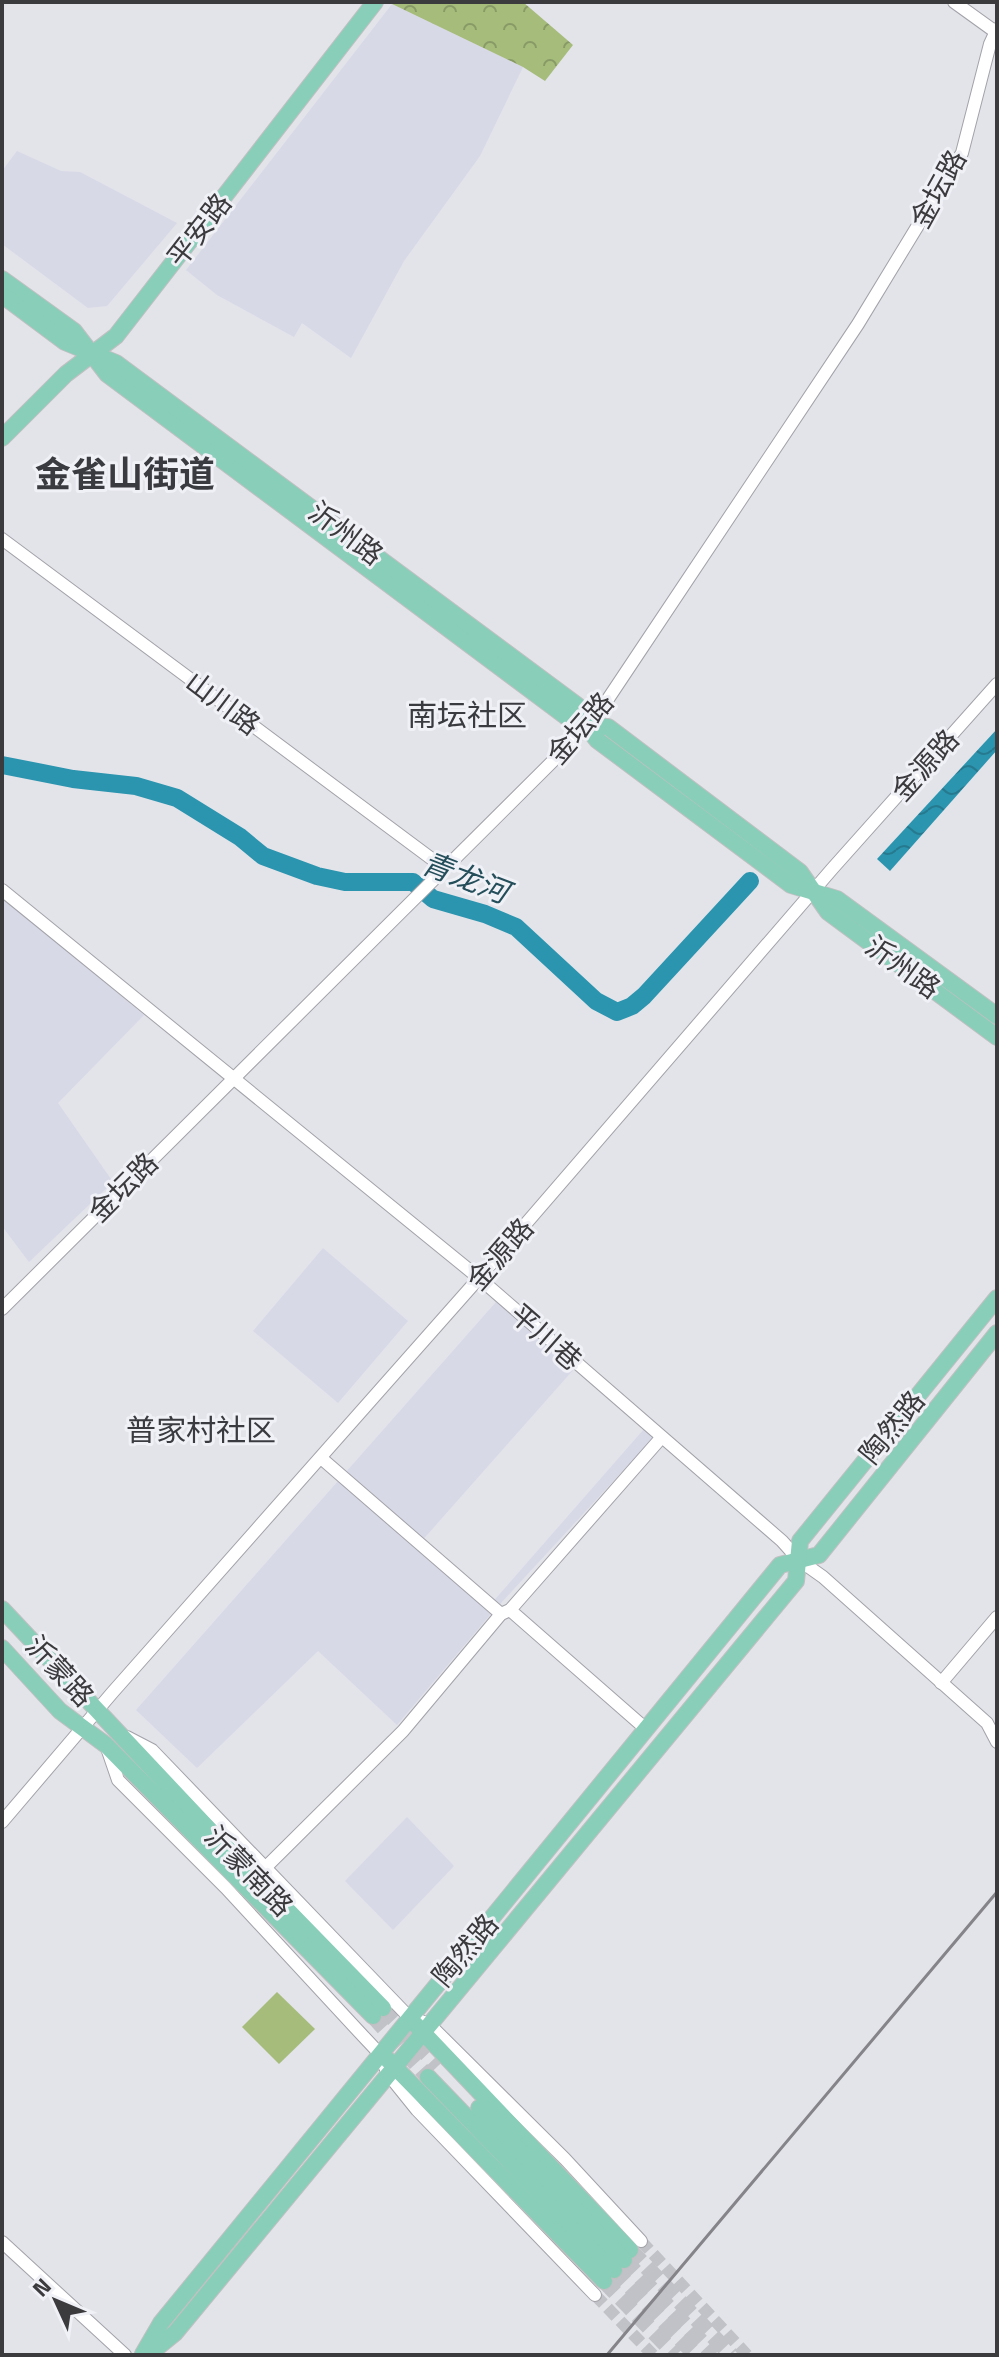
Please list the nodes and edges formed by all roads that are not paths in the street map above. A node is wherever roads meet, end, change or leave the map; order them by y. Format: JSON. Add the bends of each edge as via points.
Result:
{"nodes":[{"id":1,"x":375,"y":2,"type":"edge"},
{"id":2,"x":954,"y":2,"type":"edge"},
{"id":3,"x":996,"y":31,"type":"edge"},
{"id":4,"x":2,"y":279,"type":"edge"},
{"id":5,"x":2,"y":295,"type":"edge"},
{"id":6,"x":93,"y":354,"type":"junction"},
{"id":7,"x":2,"y":438,"type":"edge"},
{"id":8,"x":2,"y":539,"type":"edge"},
{"id":9,"x":997,"y":684,"type":"edge"},
{"id":10,"x":586,"y":726,"type":"junction"},
{"id":11,"x":444,"y":868,"type":"junction"},
{"id":12,"x":2,"y":890,"type":"edge"},
{"id":13,"x":814,"y":892,"type":"junction"},
{"id":14,"x":997,"y":1016,"type":"edge"},
{"id":15,"x":997,"y":1037,"type":"edge"},
{"id":16,"x":234,"y":1076,"type":"junction"},
{"id":17,"x":479,"y":1278,"type":"junction"},
{"id":18,"x":997,"y":1298,"type":"edge"},
{"id":19,"x":2,"y":1309,"type":"edge"},
{"id":20,"x":997,"y":1333,"type":"edge"},
{"id":21,"x":661,"y":1438,"type":"junction"},
{"id":22,"x":321,"y":1458,"type":"junction"},
{"id":23,"x":799,"y":1560,"type":"junction"},
{"id":24,"x":2,"y":1609,"type":"edge"},
{"id":25,"x":506,"y":1612,"type":"junction"},
{"id":26,"x":997,"y":1617,"type":"edge"},
{"id":27,"x":2,"y":1648,"type":"edge"},
{"id":28,"x":941,"y":1683,"type":"junction"},
{"id":29,"x":97,"y":1711,"type":"junction"},
{"id":30,"x":646,"y":1729,"type":"junction"},
{"id":31,"x":82,"y":1730,"type":"junction"},
{"id":32,"x":111,"y":1738,"type":"junction"},
{"id":33,"x":997,"y":1742,"type":"edge"},
{"id":34,"x":2,"y":1822,"type":"edge"},
{"id":35,"x":265,"y":1868,"type":"junction"},
{"id":36,"x":378,"y":2012,"type":"tunnel mouth"},
{"id":37,"x":409,"y":2017,"type":"junction"},
{"id":38,"x":425,"y":2028,"type":"junction"},
{"id":39,"x":379,"y":2053,"type":"junction"},
{"id":40,"x":391,"y":2069,"type":"junction"},
{"id":41,"x":433,"y":2071,"type":"tunnel mouth"},
{"id":42,"x":2,"y":2242,"type":"edge"},
{"id":43,"x":618,"y":2266,"type":"junction"},
{"id":44,"x":125,"y":2355,"type":"edge"},
{"id":45,"x":146,"y":2355,"type":"edge"}],
"edges":[{"from":1,"to":6,"type":"main road","name":"平安路","via":[[116,336]]},
{"from":2,"to":3,"type":"street"},
{"from":3,"to":10,"type":"street","name":"金坛路","via":[[962,153],[858,324]]},
{"from":4,"to":6,"type":"main road","name":"沂州路","via":[[74,331]]},
{"from":5,"to":6,"type":"main road","name":"沂州路","via":[[65,342]]},
{"from":6,"to":7,"type":"main road","name":"平安路"},
{"from":6,"to":10,"type":"main road","name":"沂州路","via":[[116,363],[578,706]]},
{"from":8,"to":11,"type":"street","name":"山川路"},
{"from":9,"to":13,"type":"street","name":"金源路"},
{"from":10,"to":11,"type":"street","name":"金坛路"},
{"from":10,"to":13,"type":"main road","name":"沂州路","via":[[597,740],[791,885]]},
{"from":11,"to":16,"type":"street","name":"金坛路"},
{"from":12,"to":16,"type":"street","name":"平川巷"},
{"from":13,"to":14,"type":"main road","name":"沂州路","via":[[837,899]]},
{"from":13,"to":15,"type":"main road","name":"沂州路","via":[[828,912]]},
{"from":13,"to":17,"type":"street","name":"金源路"},
{"from":16,"to":17,"type":"street","name":"平川巷"},
{"from":16,"to":19,"type":"street","name":"金坛路"},
{"from":17,"to":21,"type":"street","name":"平川巷"},
{"from":17,"to":22,"type":"street","name":"金源路"},
{"from":18,"to":23,"type":"main road","name":"陶然路","via":[[800,1541]]},
{"from":20,"to":23,"type":"main road","name":"陶然路","via":[[819,1555]]},
{"from":21,"to":23,"type":"street","name":"平川巷"},
{"from":21,"to":25,"type":"street"},
{"from":22,"to":25,"type":"street"},
{"from":22,"to":29,"type":"street","name":"金源路"},
{"from":23,"to":28,"type":"street","name":"平川巷"},
{"from":23,"to":30,"type":"main road","name":"陶然路","via":[[780,1565]]},
{"from":23,"to":38,"type":"main road","name":"陶然路","via":[[796,1581]]},
{"from":24,"to":29,"type":"main road","name":"沂蒙路"},
{"from":25,"to":30,"type":"street"},
{"from":25,"to":35,"type":"street","via":[[403,1731]]},
{"from":26,"to":28,"type":"street"},
{"from":27,"to":31,"type":"main road","name":"沂蒙路"},
{"from":28,"to":33,"type":"street","name":"平川巷","via":[[987,1723]]},
{"from":29,"to":31,"type":"street","name":"金源路"},
{"from":29,"to":32,"type":"main road","name":"沂蒙路"},
{"from":30,"to":37,"type":"main road","name":"陶然路"},
{"from":31,"to":32,"type":"main road","name":"沂蒙路"},
{"from":31,"to":34,"type":"street","name":"金源路"},
{"from":32,"to":35,"type":"street","via":[[152,1750]]},
{"from":32,"to":36,"type":"main road","name":"沂蒙南路"},
{"from":32,"to":39,"type":"street","via":[[118,1780]]},
{"from":35,"to":37,"type":"street"},
{"from":37,"to":38,"type":"main road"},
{"from":37,"to":39,"type":"main road","name":"陶然路"},
{"from":38,"to":40,"type":"main road","name":"陶然路"},
{"from":38,"to":43,"type":"main road"},
{"from":39,"to":40,"type":"main road"},
{"from":39,"to":45,"type":"main road","name":"陶然路","via":[[161,2323]]},
{"from":40,"to":43,"type":"main road"},
{"from":40,"to":45,"type":"main road","name":"陶然路","via":[[175,2333]]},
{"from":41,"to":43,"type":"main road"},
{"from":42,"to":44,"type":"street"}]}
